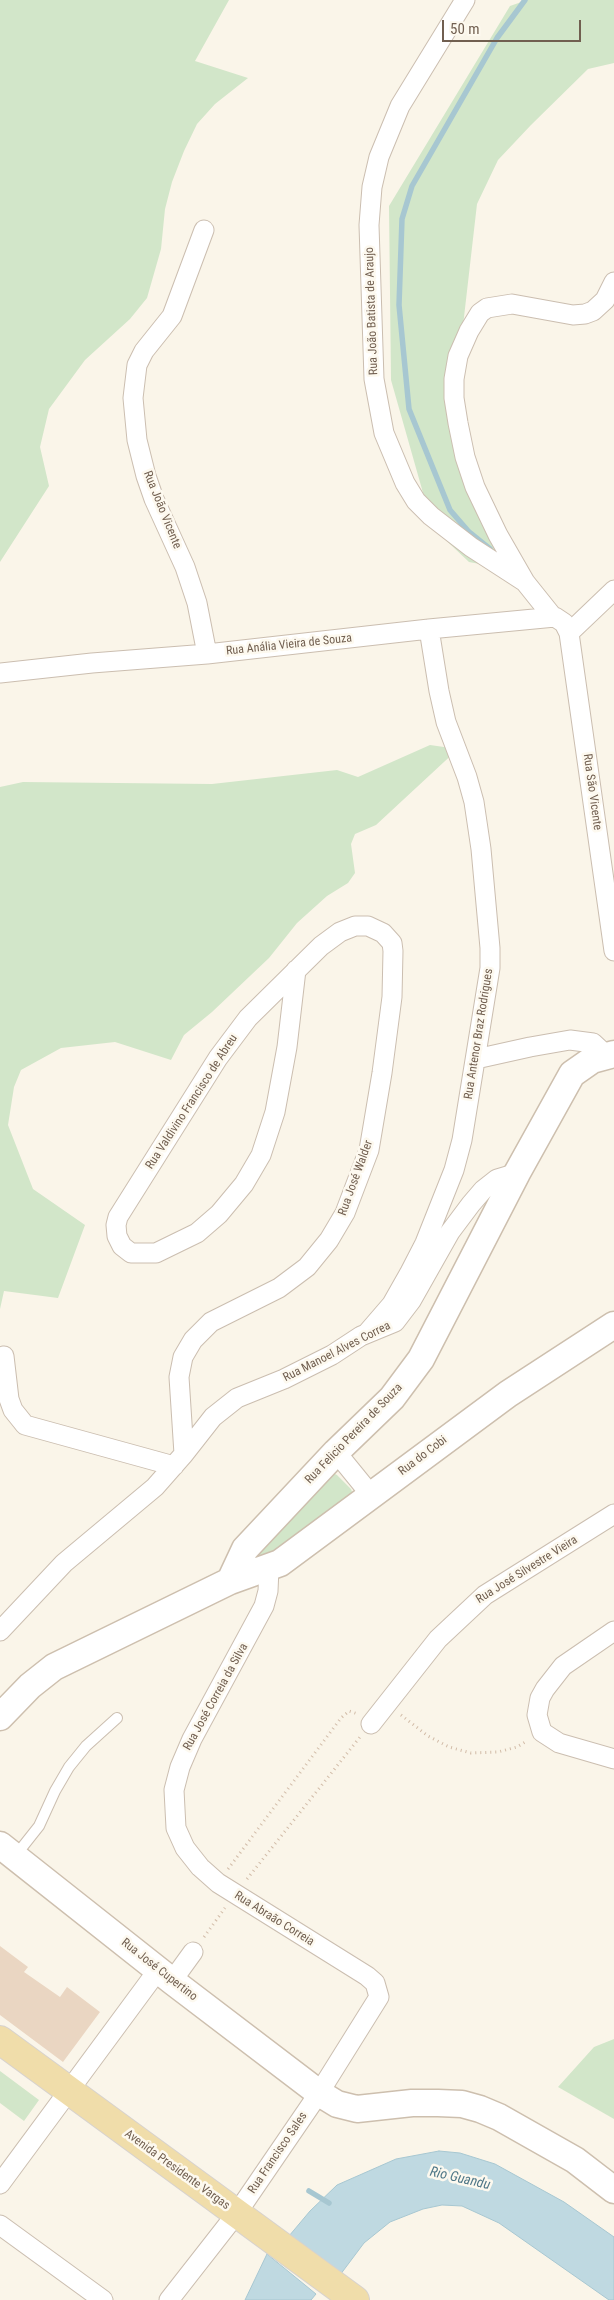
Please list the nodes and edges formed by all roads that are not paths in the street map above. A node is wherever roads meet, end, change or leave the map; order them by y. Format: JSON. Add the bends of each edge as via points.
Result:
{"nodes":[{"id":1,"x":464,"y":0,"type":"edge"},
{"id":2,"x":204,"y":230,"type":"dead end"},
{"id":3,"x":614,"y":282,"type":"edge"},
{"id":4,"x":525,"y":582,"type":"junction"},
{"id":5,"x":614,"y":590,"type":"edge"},
{"id":6,"x":553,"y":617,"type":"junction"},
{"id":7,"x":429,"y":628,"type":"junction"},
{"id":8,"x":569,"y":633,"type":"junction"},
{"id":9,"x":207,"y":654,"type":"junction"},
{"id":10,"x":0,"y":673,"type":"edge"},
{"id":11,"x":614,"y":951,"type":"edge"},
{"id":12,"x":296,"y":970,"type":"junction"},
{"id":13,"x":610,"y":1055,"type":"edge"},
{"id":14,"x":476,"y":1059,"type":"junction"},
{"id":15,"x":517,"y":1173,"type":"junction"},
{"id":16,"x":614,"y":1325,"type":"edge"},
{"id":17,"x":367,"y":1333,"type":"junction"},
{"id":18,"x":4,"y":1356,"type":"dead end"},
{"id":19,"x":336,"y":1452,"type":"junction"},
{"id":20,"x":179,"y":1460,"type":"junction"},
{"id":21,"x":372,"y":1495,"type":"junction"},
{"id":22,"x":614,"y":1514,"type":"edge"},
{"id":23,"x":269,"y":1568,"type":"junction"},
{"id":24,"x":230,"y":1581,"type":"junction"},
{"id":25,"x":0,"y":1631,"type":"edge"},
{"id":26,"x":614,"y":1631,"type":"edge"},
{"id":27,"x":0,"y":1717,"type":"edge"},
{"id":28,"x":117,"y":1718,"type":"dead end"},
{"id":29,"x":371,"y":1724,"type":"road end"},
{"id":30,"x":614,"y":1759,"type":"edge"},
{"id":31,"x":176,"y":1828,"type":"joint"},
{"id":32,"x":8,"y":1850,"type":"edge"},
{"id":33,"x":193,"y":1952,"type":"road end"},
{"id":34,"x":165,"y":1975,"type":"junction"},
{"id":35,"x":378,"y":1999,"type":"joint"},
{"id":36,"x":0,"y":2040,"type":"edge"},
{"id":37,"x":69,"y":2092,"type":"junction"},
{"id":38,"x":319,"y":2093,"type":"junction"},
{"id":39,"x":0,"y":2184,"type":"edge"},
{"id":40,"x":614,"y":2190,"type":"edge"},
{"id":41,"x":237,"y":2214,"type":"junction"},
{"id":42,"x":0,"y":2225,"type":"edge"},
{"id":43,"x":103,"y":2300,"type":"edge"},
{"id":44,"x":169,"y":2300,"type":"edge"},
{"id":45,"x":355,"y":2300,"type":"edge"}],
"edges":[{"from":1,"to":4,"type":"street","name":"Rua João Batista de Araujo","via":[[400,106],[379,157],[372,186],[369,225],[374,379],[384,433],[416,501],[471,547]]},
{"from":2,"to":9,"type":"street","name":"Rua João Vicente","via":[[172,316],[144,351],[137,366],[133,398],[137,440],[146,476],[185,567]]},
{"from":3,"to":4,"type":"street","via":[[604,300],[585,314],[573,315],[512,304],[487,308],[469,331],[458,356],[454,398],[465,457],[482,503]]},
{"from":4,"to":6,"type":"street"},
{"from":5,"to":8,"type":"street"},
{"from":6,"to":7,"type":"street","name":"Rua Anália Vieira de Souza"},
{"from":6,"to":8,"type":"street","via":[[561,620]]},
{"from":7,"to":9,"type":"street","name":"Rua Anália Vieira de Souza"},
{"from":7,"to":14,"type":"street","name":"Rua Antenor Braz Rodrigues","via":[[444,714],[474,802],[481,849],[490,968]]},
{"from":8,"to":11,"type":"street","name":"Rua São Vicente"},
{"from":9,"to":10,"type":"street","name":"Rua Anália Vieira de Souza"},
{"from":12,"to":12,"type":"street","name":"Rua Valdivino Francisco de Abreu","via":[[248,1018],[218,1058],[118,1218],[117,1236],[122,1246],[136,1254],[156,1253],[197,1233],[219,1214],[244,1184],[260,1155],[275,1112]]},
{"from":12,"to":20,"type":"street","name":"Rua José Walder","via":[[321,946],[355,926],[377,928],[392,943],[392,997],[369,1150],[345,1214],[307,1267],[279,1288],[211,1322],[183,1357],[179,1377]]},
{"from":13,"to":14,"type":"street","name":"Rua Felicio Pereira de Souza","via":[[594,1043],[570,1040]]},
{"from":13,"to":15,"type":"main road","name":"Rua Felicio Pereira de Souza","via":[[584,1064],[572,1074]]},
{"from":14,"to":17,"type":"street","name":"Rua Antenor Braz Rodrigues","via":[[462,1140],[444,1198],[425,1243],[392,1304]]},
{"from":15,"to":17,"type":"street","name":"Rua Manoel Alves Correa","via":[[497,1179],[483,1190],[450,1232],[403,1314],[389,1325]]},
{"from":15,"to":19,"type":"main road","name":"Rua Felicio Pereira de Souza","via":[[421,1358],[392,1398]]},
{"from":16,"to":21,"type":"main road","name":"Rua do Cobi","via":[[508,1394]]},
{"from":17,"to":20,"type":"street","name":"Rua Manoel Alves Correa","via":[[306,1368],[237,1398],[212,1417]]},
{"from":18,"to":20,"type":"street","via":[[9,1399],[24,1425]]},
{"from":19,"to":21,"type":"street"},
{"from":19,"to":24,"type":"main road","name":"Rua Felicio Pereira de Souza","via":[[245,1549]]},
{"from":20,"to":25,"type":"street","name":"Rua Manoel Alves Correa","via":[[155,1487],[64,1563]]},
{"from":21,"to":23,"type":"main road","name":"Rua do Cobi","via":[[297,1552]]},
{"from":22,"to":29,"type":"street","name":"Rua José Silvestre Vieira","via":[[484,1595],[438,1639]]},
{"from":23,"to":24,"type":"main road","name":"Rua do Cobi"},
{"from":23,"to":31,"type":"street","name":"Rua José Correia da Silva","via":[[264,1606],[180,1767],[174,1790]]},
{"from":24,"to":27,"type":"main road","via":[[54,1667]]},
{"from":26,"to":30,"type":"street","via":[[563,1666],[540,1698],[536,1715],[542,1732],[559,1743]]},
{"from":28,"to":32,"type":"lane","via":[[86,1746],[69,1767],[39,1826]]},
{"from":31,"to":35,"type":"street","name":"Rua Abraão Correia","via":[[185,1848],[218,1883],[366,1976],[378,1988]]},
{"from":32,"to":34,"type":"main road","name":"Rua José Cupertino"},
{"from":33,"to":34,"type":"street"},
{"from":34,"to":37,"type":"street"},
{"from":34,"to":38,"type":"main road","name":"Rua José Cupertino"},
{"from":35,"to":38,"type":"street","name":"Rua Francisco Sales"},
{"from":36,"to":37,"type":"main road","name":"Avenida Presidente Vargas"},
{"from":37,"to":39,"type":"street"},
{"from":37,"to":41,"type":"main road","name":"Avenida Presidente Vargas"},
{"from":38,"to":40,"type":"main road","name":"Rua José Cupertino","via":[[337,2104],[357,2109],[412,2102],[462,2104],[498,2117],[575,2160]]},
{"from":38,"to":41,"type":"street","name":"Rua Francisco Sales"},
{"from":41,"to":44,"type":"street","name":"Rua Francisco Sales"},
{"from":41,"to":45,"type":"main road","name":"Avenida Presidente Vargas"},
{"from":42,"to":43,"type":"street"}]}
